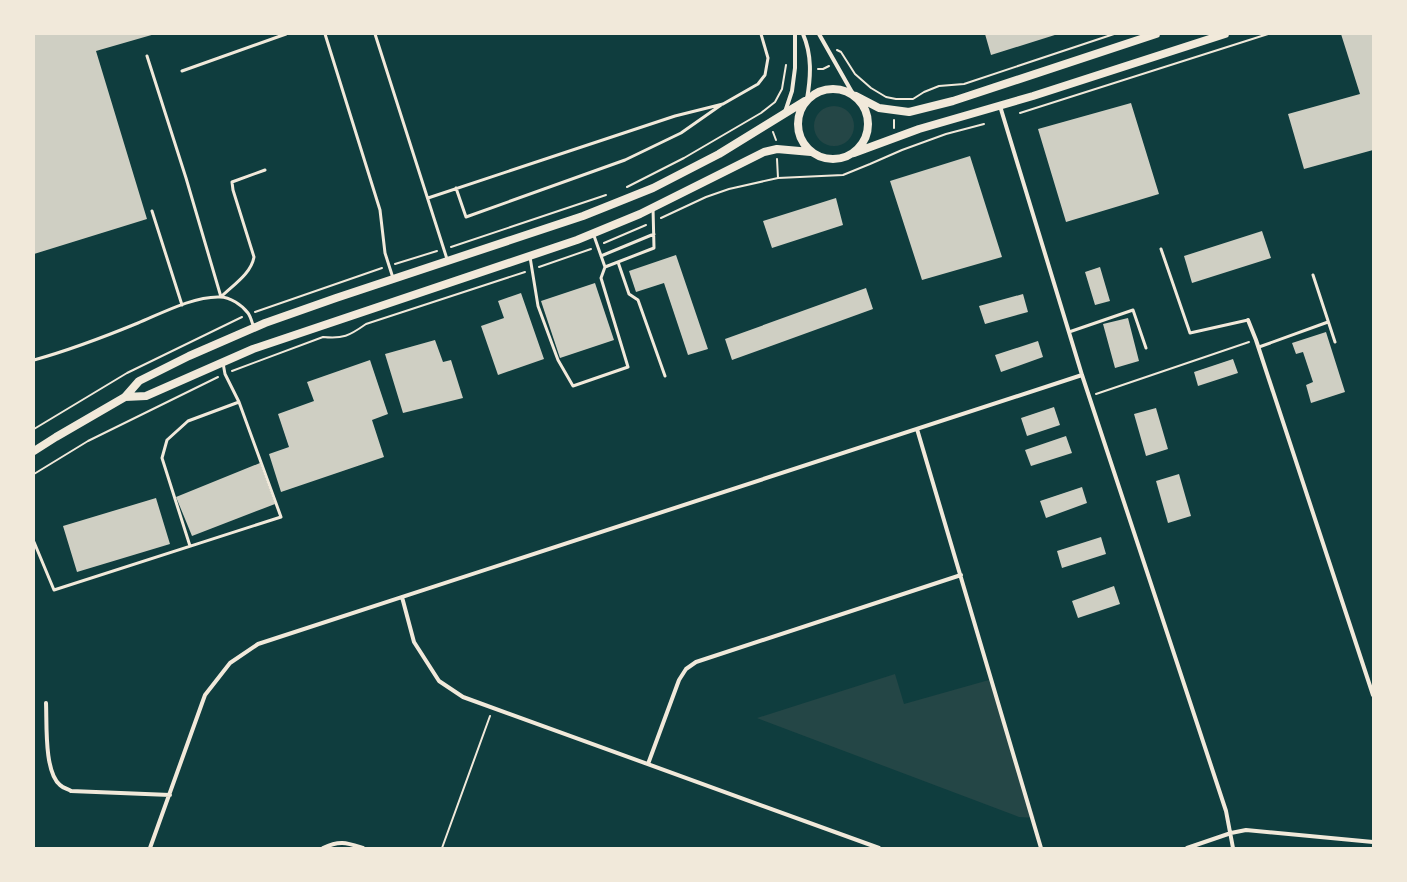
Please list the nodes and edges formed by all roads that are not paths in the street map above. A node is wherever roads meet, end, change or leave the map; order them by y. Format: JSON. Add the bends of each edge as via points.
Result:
{"nodes":[{"id":1,"x":286,"y":34,"type":"edge"},
{"id":2,"x":325,"y":34,"type":"edge"},
{"id":3,"x":375,"y":34,"type":"edge"},
{"id":4,"x":761,"y":34,"type":"edge"},
{"id":5,"x":795,"y":34,"type":"edge"},
{"id":6,"x":803,"y":34,"type":"edge"},
{"id":7,"x":819,"y":34,"type":"edge"},
{"id":8,"x":1156,"y":34,"type":"edge"},
{"id":9,"x":1225,"y":34,"type":"edge"},
{"id":10,"x":1147,"y":35,"type":"edge"},
{"id":11,"x":147,"y":56,"type":"dead end"},
{"id":12,"x":182,"y":71,"type":"dead end"},
{"id":13,"x":855,"y":95,"type":"junction"},
{"id":14,"x":806,"y":100,"type":"junction"},
{"id":15,"x":723,"y":104,"type":"junction"},
{"id":16,"x":1000,"y":106,"type":"junction"},
{"id":17,"x":784,"y":113,"type":"junction"},
{"id":18,"x":811,"y":152,"type":"junction"},
{"id":19,"x":854,"y":153,"type":"junction"},
{"id":20,"x":265,"y":170,"type":"dead end"},
{"id":21,"x":456,"y":188,"type":"junction"},
{"id":22,"x":428,"y":198,"type":"junction"},
{"id":23,"x":653,"y":207,"type":"junction"},
{"id":24,"x":152,"y":211,"type":"dead end"},
{"id":25,"x":593,"y":233,"type":"junction"},
{"id":26,"x":654,"y":234,"type":"junction"},
{"id":27,"x":1161,"y":249,"type":"dead end"},
{"id":28,"x":602,"y":256,"type":"junction"},
{"id":29,"x":530,"y":257,"type":"junction"},
{"id":30,"x":448,"y":261,"type":"junction"},
{"id":31,"x":618,"y":262,"type":"junction"},
{"id":32,"x":605,"y":267,"type":"junction"},
{"id":33,"x":1313,"y":275,"type":"dead end"},
{"id":34,"x":393,"y":279,"type":"junction"},
{"id":35,"x":221,"y":297,"type":"junction"},
{"id":36,"x":182,"y":305,"type":"junction"},
{"id":37,"x":1248,"y":320,"type":"joint"},
{"id":38,"x":1328,"y":322,"type":"junction"},
{"id":39,"x":254,"y":328,"type":"junction"},
{"id":40,"x":1069,"y":332,"type":"junction"},
{"id":41,"x":1335,"y":342,"type":"dead end"},
{"id":42,"x":1259,"y":347,"type":"junction"},
{"id":43,"x":1146,"y":348,"type":"dead end"},
{"id":44,"x":34,"y":360,"type":"edge"},
{"id":45,"x":222,"y":362,"type":"junction"},
{"id":46,"x":665,"y":376,"type":"dead end"},
{"id":47,"x":1082,"y":376,"type":"junction"},
{"id":48,"x":125,"y":397,"type":"junction"},
{"id":49,"x":239,"y":402,"type":"junction"},
{"id":50,"x":918,"y":429,"type":"junction"},
{"id":51,"x":34,"y":451,"type":"edge"},
{"id":52,"x":34,"y":542,"type":"edge"},
{"id":53,"x":190,"y":546,"type":"junction"},
{"id":54,"x":961,"y":575,"type":"junction"},
{"id":55,"x":402,"y":597,"type":"junction"},
{"id":56,"x":1373,"y":695,"type":"edge"},
{"id":57,"x":46,"y":703,"type":"dead end"},
{"id":58,"x":648,"y":764,"type":"junction"},
{"id":59,"x":170,"y":795,"type":"junction"},
{"id":60,"x":1231,"y":833,"type":"junction"},
{"id":61,"x":1373,"y":842,"type":"edge"},
{"id":62,"x":150,"y":848,"type":"edge"},
{"id":63,"x":323,"y":848,"type":"edge"},
{"id":64,"x":363,"y":848,"type":"edge"},
{"id":65,"x":879,"y":848,"type":"edge"},
{"id":66,"x":1042,"y":848,"type":"edge"},
{"id":67,"x":1187,"y":848,"type":"edge"},
{"id":68,"x":1233,"y":848,"type":"edge"}],
"edges":[{"from":1,"to":12,"type":"lane"},
{"from":2,"to":34,"type":"lane","via":[[380,210],[385,253]]},
{"from":3,"to":22,"type":"lane"},
{"from":4,"to":15,"type":"lane","via":[[768,58],[765,75],[758,84]]},
{"from":5,"to":17,"type":"street","via":[[796,68],[792,91]]},
{"from":6,"to":14,"type":"street","via":[[810,55],[810,85]]},
{"from":7,"to":13,"type":"street"},
{"from":8,"to":10,"type":"main road"},
{"from":9,"to":16,"type":"main road"},
{"from":10,"to":13,"type":"main road","via":[[953,101],[909,112],[879,108]]},
{"from":11,"to":35,"type":"lane"},
{"from":13,"to":14,"type":"main road","via":[[834,88],[824,90]]},
{"from":13,"to":19,"type":"main road","via":[[867,112],[869,124],[862,145]]},
{"from":14,"to":17,"type":"main road"},
{"from":14,"to":18,"type":"main road","via":[[800,110],[799,133]]},
{"from":15,"to":21,"type":"lane","via":[[674,116]]},
{"from":15,"to":21,"type":"lane","via":[[681,134],[625,160],[466,217]]},
{"from":16,"to":19,"type":"main road","via":[[919,129]]},
{"from":16,"to":40,"type":"street"},
{"from":17,"to":30,"type":"main road","via":[[719,154],[653,188],[583,216]]},
{"from":18,"to":19,"type":"main road","via":[[821,158],[832,160]]},
{"from":18,"to":23,"type":"main road","via":[[777,149],[764,152]]},
{"from":20,"to":35,"type":"lane","via":[[232,182],[254,257],[248,271]]},
{"from":21,"to":22,"type":"lane"},
{"from":22,"to":30,"type":"lane"},
{"from":23,"to":25,"type":"main road"},
{"from":23,"to":26,"type":"lane"},
{"from":24,"to":36,"type":"lane"},
{"from":25,"to":28,"type":"lane"},
{"from":25,"to":29,"type":"main road"},
{"from":26,"to":28,"type":"lane"},
{"from":26,"to":31,"type":"lane","via":[[654,248]]},
{"from":27,"to":37,"type":"lane","via":[[1190,333]]},
{"from":28,"to":32,"type":"lane"},
{"from":29,"to":32,"type":"lane","via":[[538,306],[558,360],[573,386],[628,367],[601,278]]},
{"from":29,"to":45,"type":"main road","via":[[294,334]]},
{"from":30,"to":34,"type":"main road"},
{"from":31,"to":32,"type":"lane"},
{"from":31,"to":46,"type":"lane","via":[[629,294],[638,300]]},
{"from":33,"to":38,"type":"lane"},
{"from":34,"to":39,"type":"main road"},
{"from":35,"to":36,"type":"lane"},
{"from":35,"to":39,"type":"lane","via":[[241,306],[249,314]]},
{"from":36,"to":44,"type":"lane","via":[[112,334]]},
{"from":37,"to":42,"type":"street"},
{"from":38,"to":41,"type":"lane"},
{"from":38,"to":42,"type":"lane"},
{"from":39,"to":48,"type":"main road","via":[[139,381]]},
{"from":40,"to":43,"type":"lane","via":[[1133,310]]},
{"from":40,"to":47,"type":"street"},
{"from":42,"to":56,"type":"street"},
{"from":45,"to":48,"type":"main road","via":[[146,396]]},
{"from":45,"to":49,"type":"lane"},
{"from":47,"to":50,"type":"street"},
{"from":47,"to":60,"type":"street","via":[[1226,811]]},
{"from":48,"to":51,"type":"main road"},
{"from":49,"to":53,"type":"lane","via":[[188,422],[167,440],[162,458]]},
{"from":49,"to":53,"type":"lane","via":[[280,517]]},
{"from":50,"to":54,"type":"street"},
{"from":50,"to":55,"type":"street"},
{"from":52,"to":53,"type":"lane","via":[[54,590]]},
{"from":54,"to":58,"type":"street","via":[[696,662],[686,669],[679,680]]},
{"from":54,"to":66,"type":"street"},
{"from":55,"to":58,"type":"street","via":[[414,642],[439,681],[463,697]]},
{"from":55,"to":59,"type":"street","via":[[258,644],[230,663],[205,694]]},
{"from":57,"to":59,"type":"street","via":[[49,765],[53,777],[60,785],[72,791]]},
{"from":58,"to":65,"type":"street"},
{"from":59,"to":62,"type":"street"},
{"from":60,"to":61,"type":"street","via":[[1246,830]]},
{"from":60,"to":67,"type":"street"},
{"from":60,"to":68,"type":"street"},
{"from":63,"to":64,"type":"street","via":[[334,843],[346,842]]}]}
